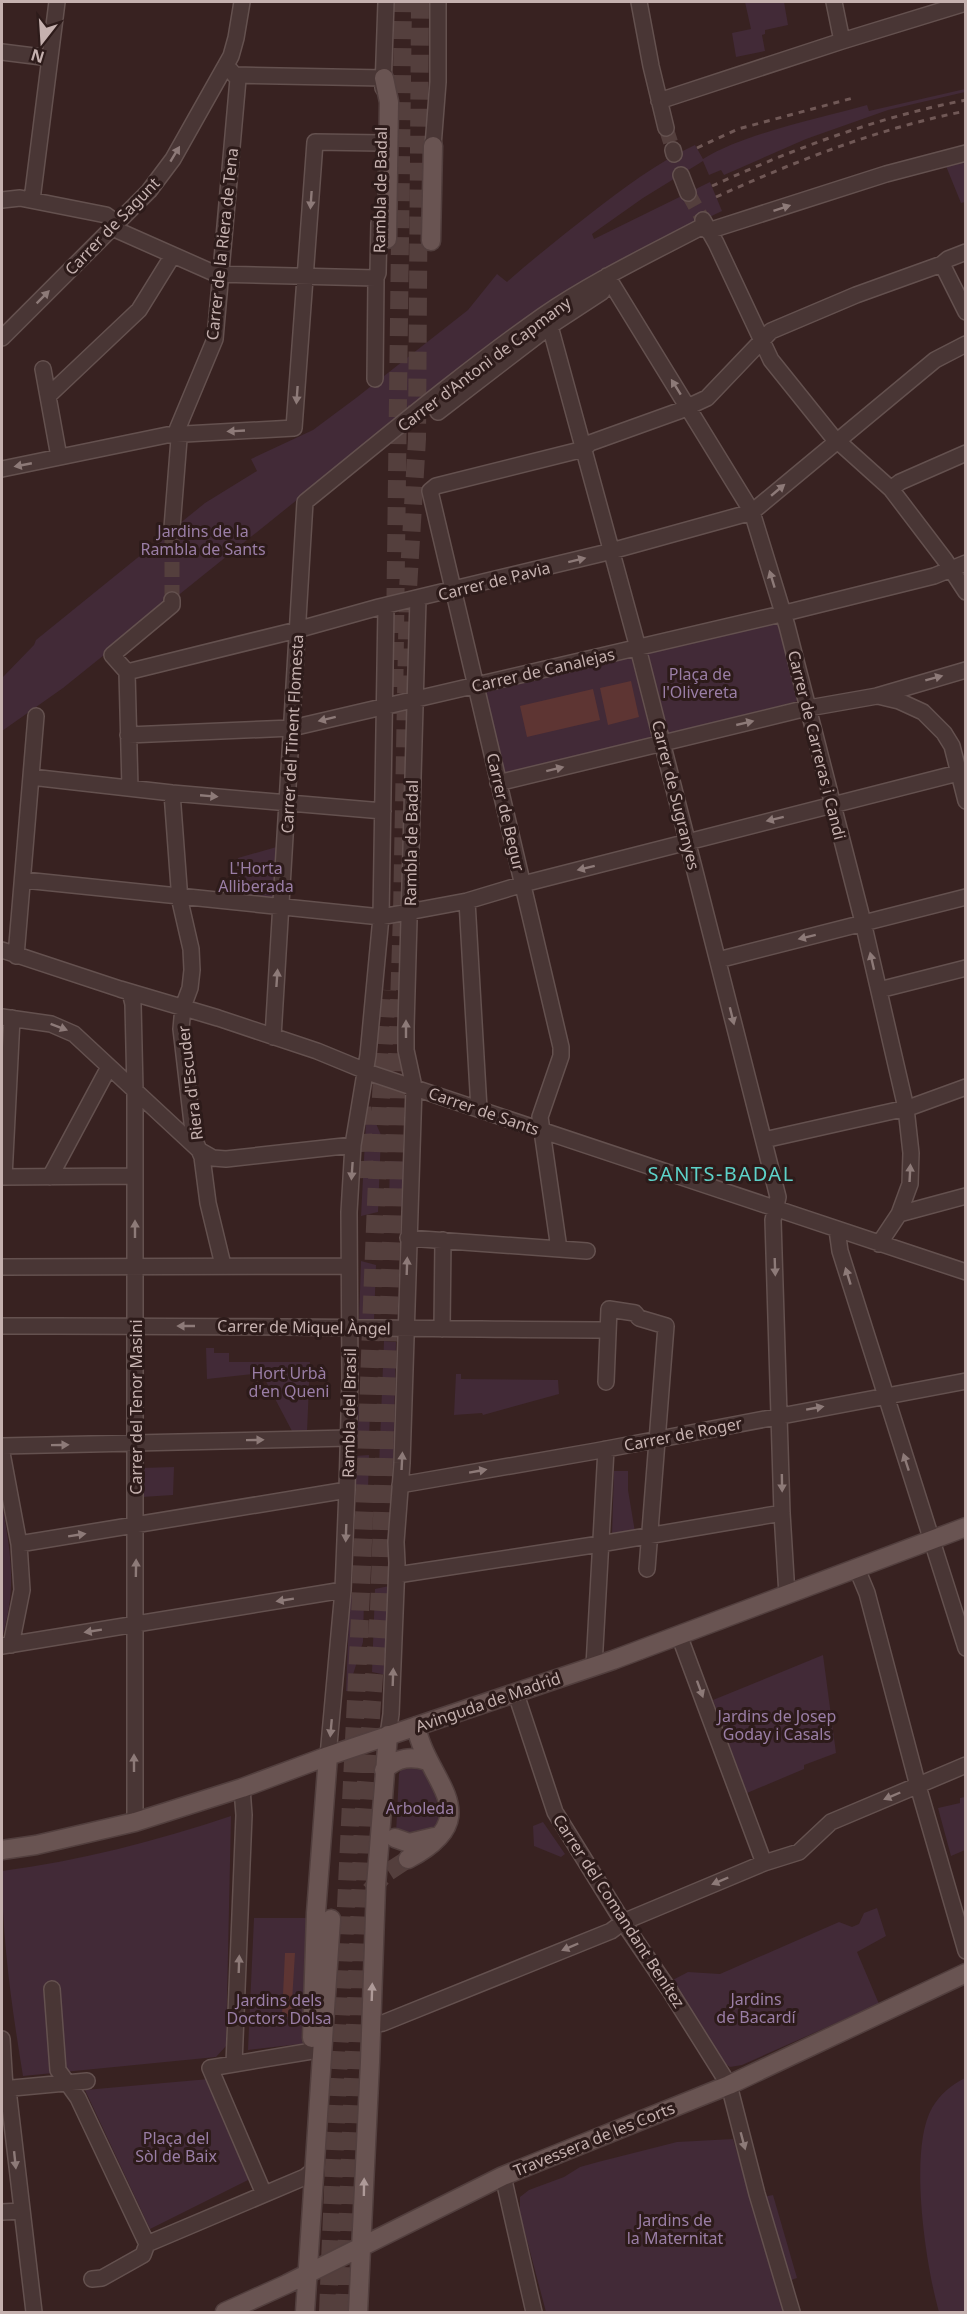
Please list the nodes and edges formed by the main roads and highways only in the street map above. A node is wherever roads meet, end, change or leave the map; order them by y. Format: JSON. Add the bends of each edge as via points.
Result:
{"nodes":[{"id":1,"x":384,"y":78,"type":"road end"},
{"id":2,"x":433,"y":146,"type":"road end"},
{"id":3,"x":387,"y":239,"type":"dead end"},
{"id":4,"x":431,"y":241,"type":"dead end"},
{"id":5,"x":966,"y":1527,"type":"edge"},
{"id":6,"x":416,"y":1726,"type":"junction"},
{"id":7,"x":388,"y":1735,"type":"junction"},
{"id":8,"x":328,"y":1756,"type":"junction"},
{"id":9,"x":428,"y":1761,"type":"junction"},
{"id":10,"x":384,"y":1770,"type":"junction"},
{"id":11,"x":439,"y":1835,"type":"junction"},
{"id":12,"x":395,"y":1838,"type":"dead end"},
{"id":13,"x":2,"y":1850,"type":"edge"},
{"id":14,"x":408,"y":1859,"type":"tunnel mouth"},
{"id":15,"x":331,"y":1920,"type":"dead end"},
{"id":16,"x":966,"y":1973,"type":"edge"},
{"id":17,"x":318,"y":2103,"type":"junction"},
{"id":18,"x":362,"y":2246,"type":"junction"},
{"id":19,"x":306,"y":2274,"type":"junction"},
{"id":20,"x":225,"y":2313,"type":"edge"},
{"id":21,"x":305,"y":2313,"type":"edge"},
{"id":22,"x":358,"y":2313,"type":"edge"}],
"edges":[{"from":1,"to":3,"type":"main road","via":[[389,102]]},
{"from":2,"to":4,"type":"main road"},
{"from":5,"to":6,"type":"main road","name":"Avinguda de Madrid","via":[[594,1666]]},
{"from":6,"to":7,"type":"main road","name":"Avinguda de Madrid"},
{"from":6,"to":9,"type":"main road"},
{"from":7,"to":8,"type":"main road","name":"Avinguda de Madrid"},
{"from":7,"to":10,"type":"main road"},
{"from":8,"to":13,"type":"main road","name":"Avinguda de Madrid","via":[[135,1822]]},
{"from":8,"to":17,"type":"main road","via":[[315,1922],[312,2051]]},
{"from":9,"to":10,"type":"main road","via":[[407,1758]]},
{"from":9,"to":11,"type":"main road","via":[[443,1784],[450,1808]]},
{"from":18,"to":10,"type":"main road","one_way":true},
{"from":11,"to":12,"type":"main road","via":[[417,1843]]},
{"from":11,"to":14,"type":"main road"},
{"from":15,"to":17,"type":"main road"},
{"from":16,"to":18,"type":"main road","name":"Travessera de les Corts","via":[[729,2085],[503,2176]]},
{"from":17,"to":19,"type":"main road"},
{"from":18,"to":19,"type":"main road","name":"Travessera de les Corts"},
{"from":18,"to":22,"type":"main road"},
{"from":19,"to":20,"type":"main road","name":"Travessera de les Corts"},
{"from":19,"to":21,"type":"main road"}]}
